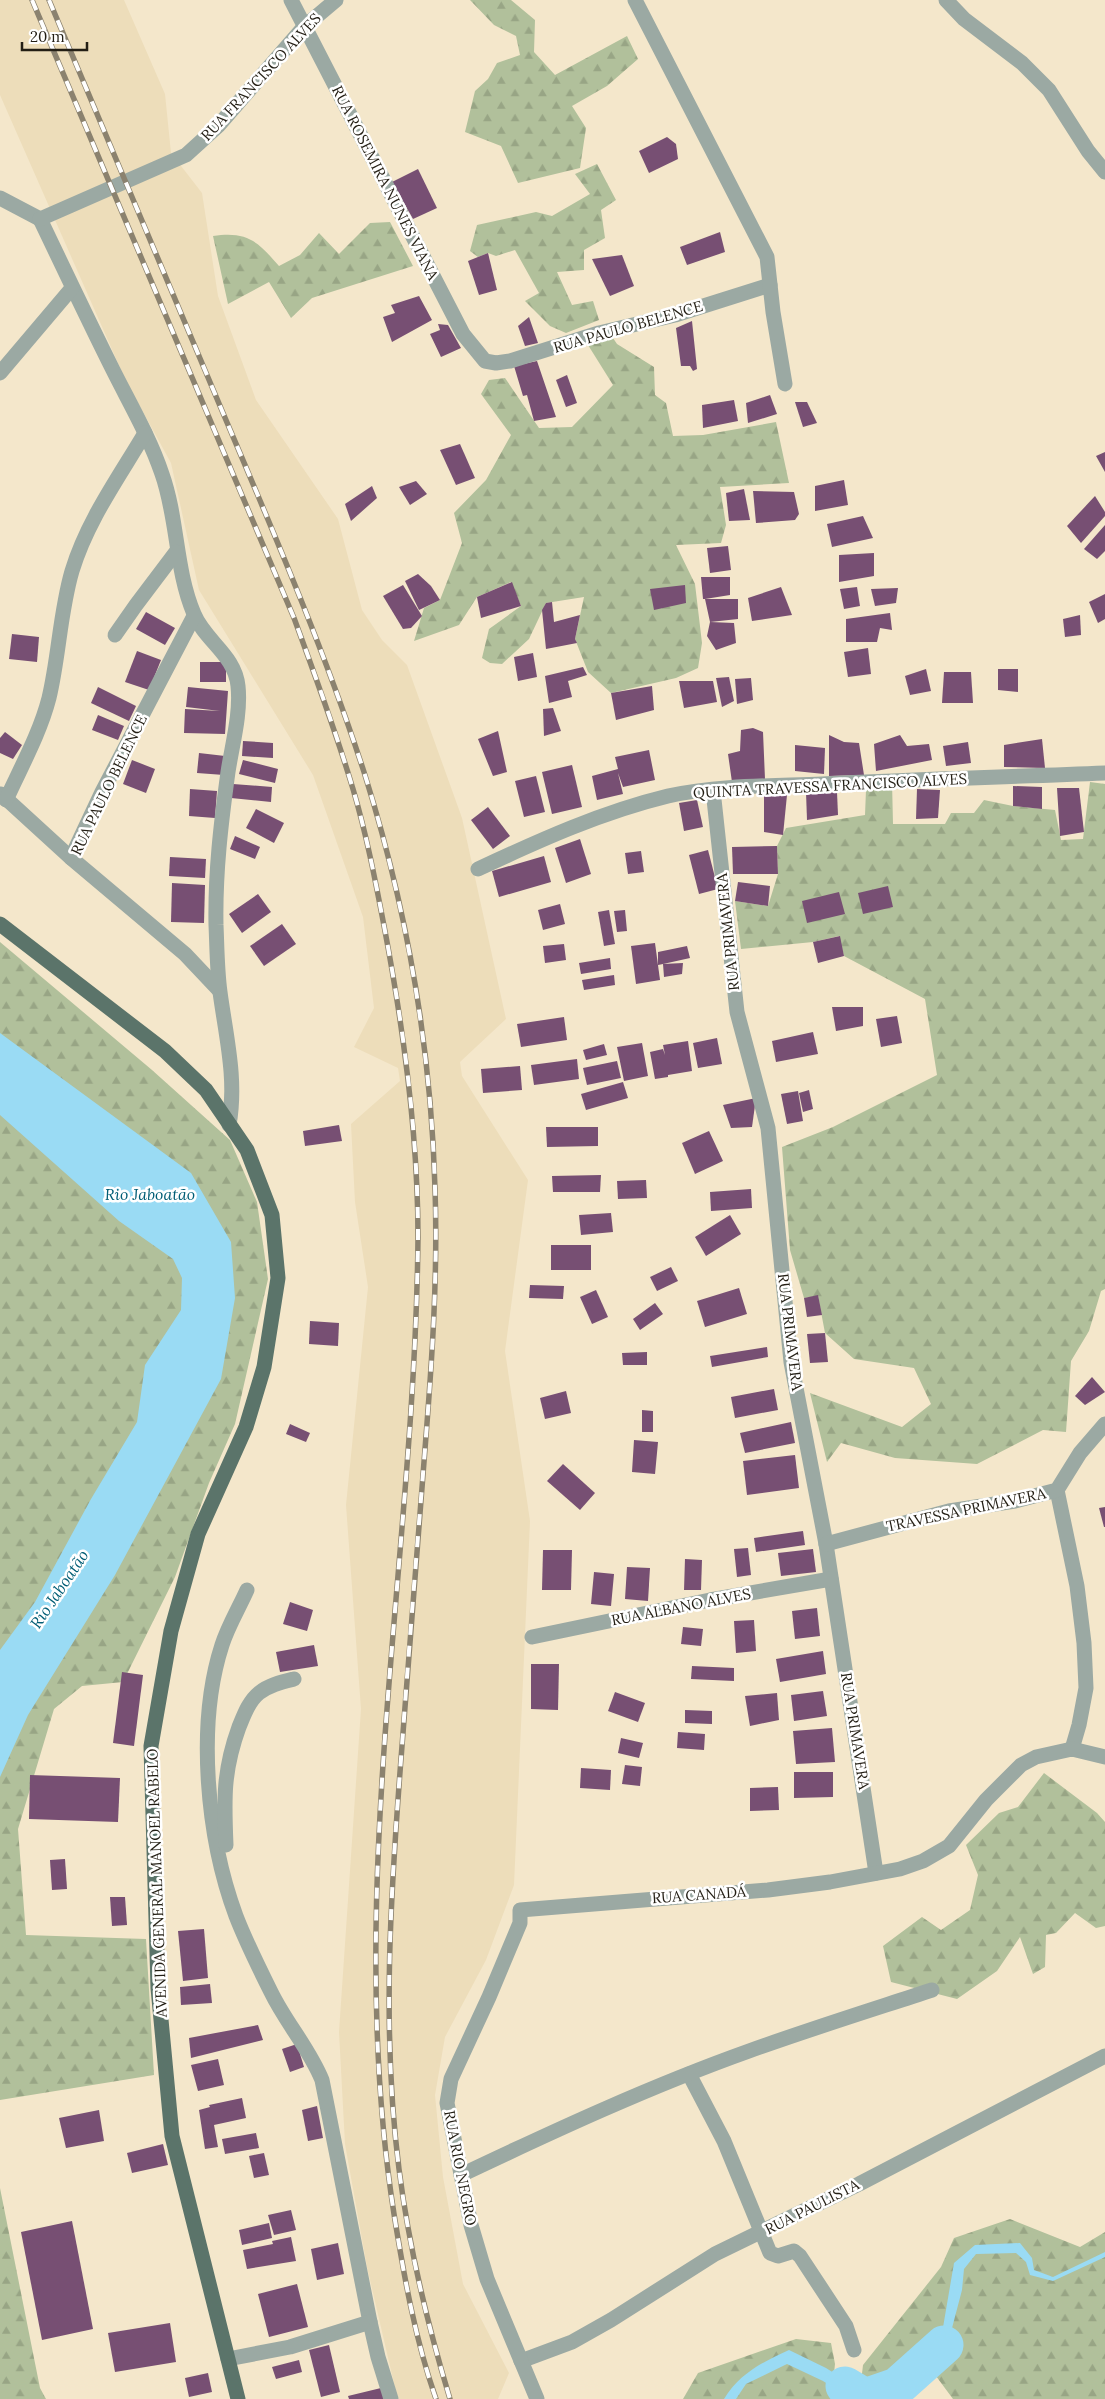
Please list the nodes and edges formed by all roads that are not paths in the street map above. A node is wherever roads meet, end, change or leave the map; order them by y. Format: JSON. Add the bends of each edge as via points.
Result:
{"nodes":[{"id":1,"x":291,"y":0,"type":"edge"},
{"id":2,"x":336,"y":0,"type":"edge"},
{"id":3,"x":635,"y":0,"type":"edge"},
{"id":4,"x":946,"y":0,"type":"edge"},
{"id":5,"x":304,"y":27,"type":"junction"},
{"id":6,"x":1105,"y":172,"type":"edge"},
{"id":7,"x":0,"y":198,"type":"edge"},
{"id":8,"x":47,"y":216,"type":"junction"},
{"id":9,"x":770,"y":285,"type":"junction"},
{"id":10,"x":72,"y":288,"type":"junction"},
{"id":11,"x":485,"y":361,"type":"joint"},
{"id":12,"x":0,"y":373,"type":"edge"},
{"id":13,"x":785,"y":384,"type":"dead end"},
{"id":14,"x":145,"y":432,"type":"junction"},
{"id":15,"x":176,"y":552,"type":"junction"},
{"id":16,"x":194,"y":616,"type":"junction"},
{"id":17,"x":115,"y":635,"type":"dead end"},
{"id":18,"x":1105,"y":773,"type":"edge"},
{"id":19,"x":712,"y":790,"type":"junction"},
{"id":20,"x":3,"y":796,"type":"edge"},
{"id":21,"x":71,"y":858,"type":"junction"},
{"id":22,"x":478,"y":869,"type":"dead end"},
{"id":23,"x":0,"y":924,"type":"edge"},
{"id":24,"x":219,"y":990,"type":"junction"},
{"id":25,"x":228,"y":1125,"type":"junction"},
{"id":26,"x":1105,"y":1424,"type":"edge"},
{"id":27,"x":1057,"y":1490,"type":"junction"},
{"id":28,"x":826,"y":1544,"type":"junction"},
{"id":29,"x":831,"y":1579,"type":"junction"},
{"id":30,"x":248,"y":1590,"type":"dead end"},
{"id":31,"x":532,"y":1637,"type":"dead end"},
{"id":32,"x":294,"y":1678,"type":"dead end"},
{"id":33,"x":1072,"y":1749,"type":"junction"},
{"id":34,"x":1105,"y":1758,"type":"edge"},
{"id":35,"x":876,"y":1873,"type":"junction"},
{"id":36,"x":227,"y":1882,"type":"junction"},
{"id":37,"x":520,"y":1910,"type":"joint"},
{"id":38,"x":932,"y":1990,"type":"dead end"},
{"id":39,"x":1105,"y":2056,"type":"edge"},
{"id":40,"x":689,"y":2074,"type":"junction"},
{"id":41,"x":461,"y":2175,"type":"junction"},
{"id":42,"x":761,"y":2233,"type":"junction"},
{"id":43,"x":370,"y":2322,"type":"junction"},
{"id":44,"x":854,"y":2350,"type":"dead end"},
{"id":45,"x":228,"y":2359,"type":"junction"},
{"id":46,"x":521,"y":2361,"type":"junction"},
{"id":47,"x":238,"y":2399,"type":"edge"},
{"id":48,"x":391,"y":2399,"type":"edge"},
{"id":49,"x":537,"y":2399,"type":"edge"}],
"edges":[{"from":1,"to":5,"type":"street","name":"RUA ROSEMIRA NUNES VIANA"},
{"from":2,"to":5,"type":"street","name":"RUA FRANCISCO ALVES"},
{"from":3,"to":9,"type":"street","via":[[760,240],[767,256]]},
{"from":4,"to":6,"type":"street","via":[[964,19],[1022,63],[1049,90]]},
{"from":5,"to":8,"type":"street","name":"RUA FRANCISCO ALVES","via":[[218,126],[186,155]]},
{"from":5,"to":11,"type":"street","name":"RUA ROSEMIRA NUNES VIANA","via":[[463,334]]},
{"from":7,"to":8,"type":"street"},
{"from":8,"to":10,"type":"street"},
{"from":9,"to":11,"type":"street","name":"RUA PAULO BELENCE","via":[[510,361]]},
{"from":9,"to":13,"type":"street"},
{"from":10,"to":12,"type":"street"},
{"from":10,"to":14,"type":"street"},
{"from":14,"to":15,"type":"street","via":[[163,475]]},
{"from":14,"to":20,"type":"street","via":[[81,545],[65,598],[44,717]]},
{"from":15,"to":16,"type":"street"},
{"from":15,"to":17,"type":"street"},
{"from":16,"to":21,"type":"street","name":"RUA PAULO BELENCE"},
{"from":16,"to":24,"type":"street","via":[[232,666],[239,692],[217,867]]},
{"from":18,"to":19,"type":"street","name":"QUINTA TRAVESSA FRANCISCO ALVES"},
{"from":19,"to":22,"type":"street","name":"QUINTA TRAVESSA FRANCISCO ALVES","via":[[670,796],[617,810],[554,834]]},
{"from":19,"to":28,"type":"street","name":"RUA PRIMAVERA","via":[[737,1012],[768,1128],[791,1362]]},
{"from":20,"to":21,"type":"street"},
{"from":21,"to":24,"type":"street","name":"RUA PAULO BELENCE","via":[[185,954]]},
{"from":23,"to":25,"type":"main road","name":"AVENIDA GENERAL MANOEL RABELO","via":[[165,1051],[206,1090]]},
{"from":24,"to":25,"type":"street","via":[[232,1071],[232,1105]]},
{"from":25,"to":45,"type":"main road","name":"AVENIDA GENERAL MANOEL RABELO","via":[[247,1150],[264,1190],[272,1215],[278,1278],[264,1367],[246,1427],[198,1534],[171,1631],[151,1746],[158,1988],[172,2136]]},
{"from":26,"to":27,"type":"street","name":"TRAVESSA PRIMAVERA","via":[[1080,1453]]},
{"from":27,"to":28,"type":"street","name":"TRAVESSA PRIMAVERA","via":[[1015,1501],[949,1511]]},
{"from":27,"to":33,"type":"street","via":[[1077,1586],[1084,1643],[1086,1688]]},
{"from":28,"to":29,"type":"street","name":"RUA PRIMAVERA"},
{"from":29,"to":31,"type":"street","name":"RUA ALBANO ALVES"},
{"from":29,"to":35,"type":"street","name":"RUA PRIMAVERA"},
{"from":30,"to":36,"type":"street","via":[[222,1644],[210,1695],[207,1758],[212,1814]]},
{"from":32,"to":36,"type":"street","via":[[256,1695],[243,1716],[230,1750],[224,1786]]},
{"from":33,"to":34,"type":"street"},
{"from":33,"to":35,"type":"street","name":"RUA CANADÁ","via":[[1036,1757],[1020,1765],[949,1846],[923,1861]]},
{"from":35,"to":37,"type":"street","name":"RUA CANADÁ","via":[[768,1890]]},
{"from":36,"to":43,"type":"street","via":[[236,1916],[271,1992],[322,2080]]},
{"from":37,"to":41,"type":"street","name":"RUA RIO NEGRO","via":[[520,1923],[451,2079],[448,2103]]},
{"from":38,"to":40,"type":"street"},
{"from":39,"to":42,"type":"street","name":"RUA PAULISTA"},
{"from":40,"to":41,"type":"street","via":[[589,2114]]},
{"from":40,"to":42,"type":"street","via":[[724,2141]]},
{"from":41,"to":46,"type":"street","name":"RUA RIO NEGRO","via":[[487,2279]]},
{"from":42,"to":44,"type":"street","via":[[770,2253],[778,2256],[794,2251],[800,2256],[846,2326]]},
{"from":42,"to":46,"type":"street","name":"RUA PAULISTA","via":[[715,2254],[572,2342]]},
{"from":43,"to":45,"type":"street","via":[[290,2347]]},
{"from":43,"to":48,"type":"street"},
{"from":45,"to":47,"type":"main road","name":"AVENIDA GENERAL MANOEL RABELO"},
{"from":46,"to":49,"type":"street","name":"RUA RIO NEGRO"}]}
